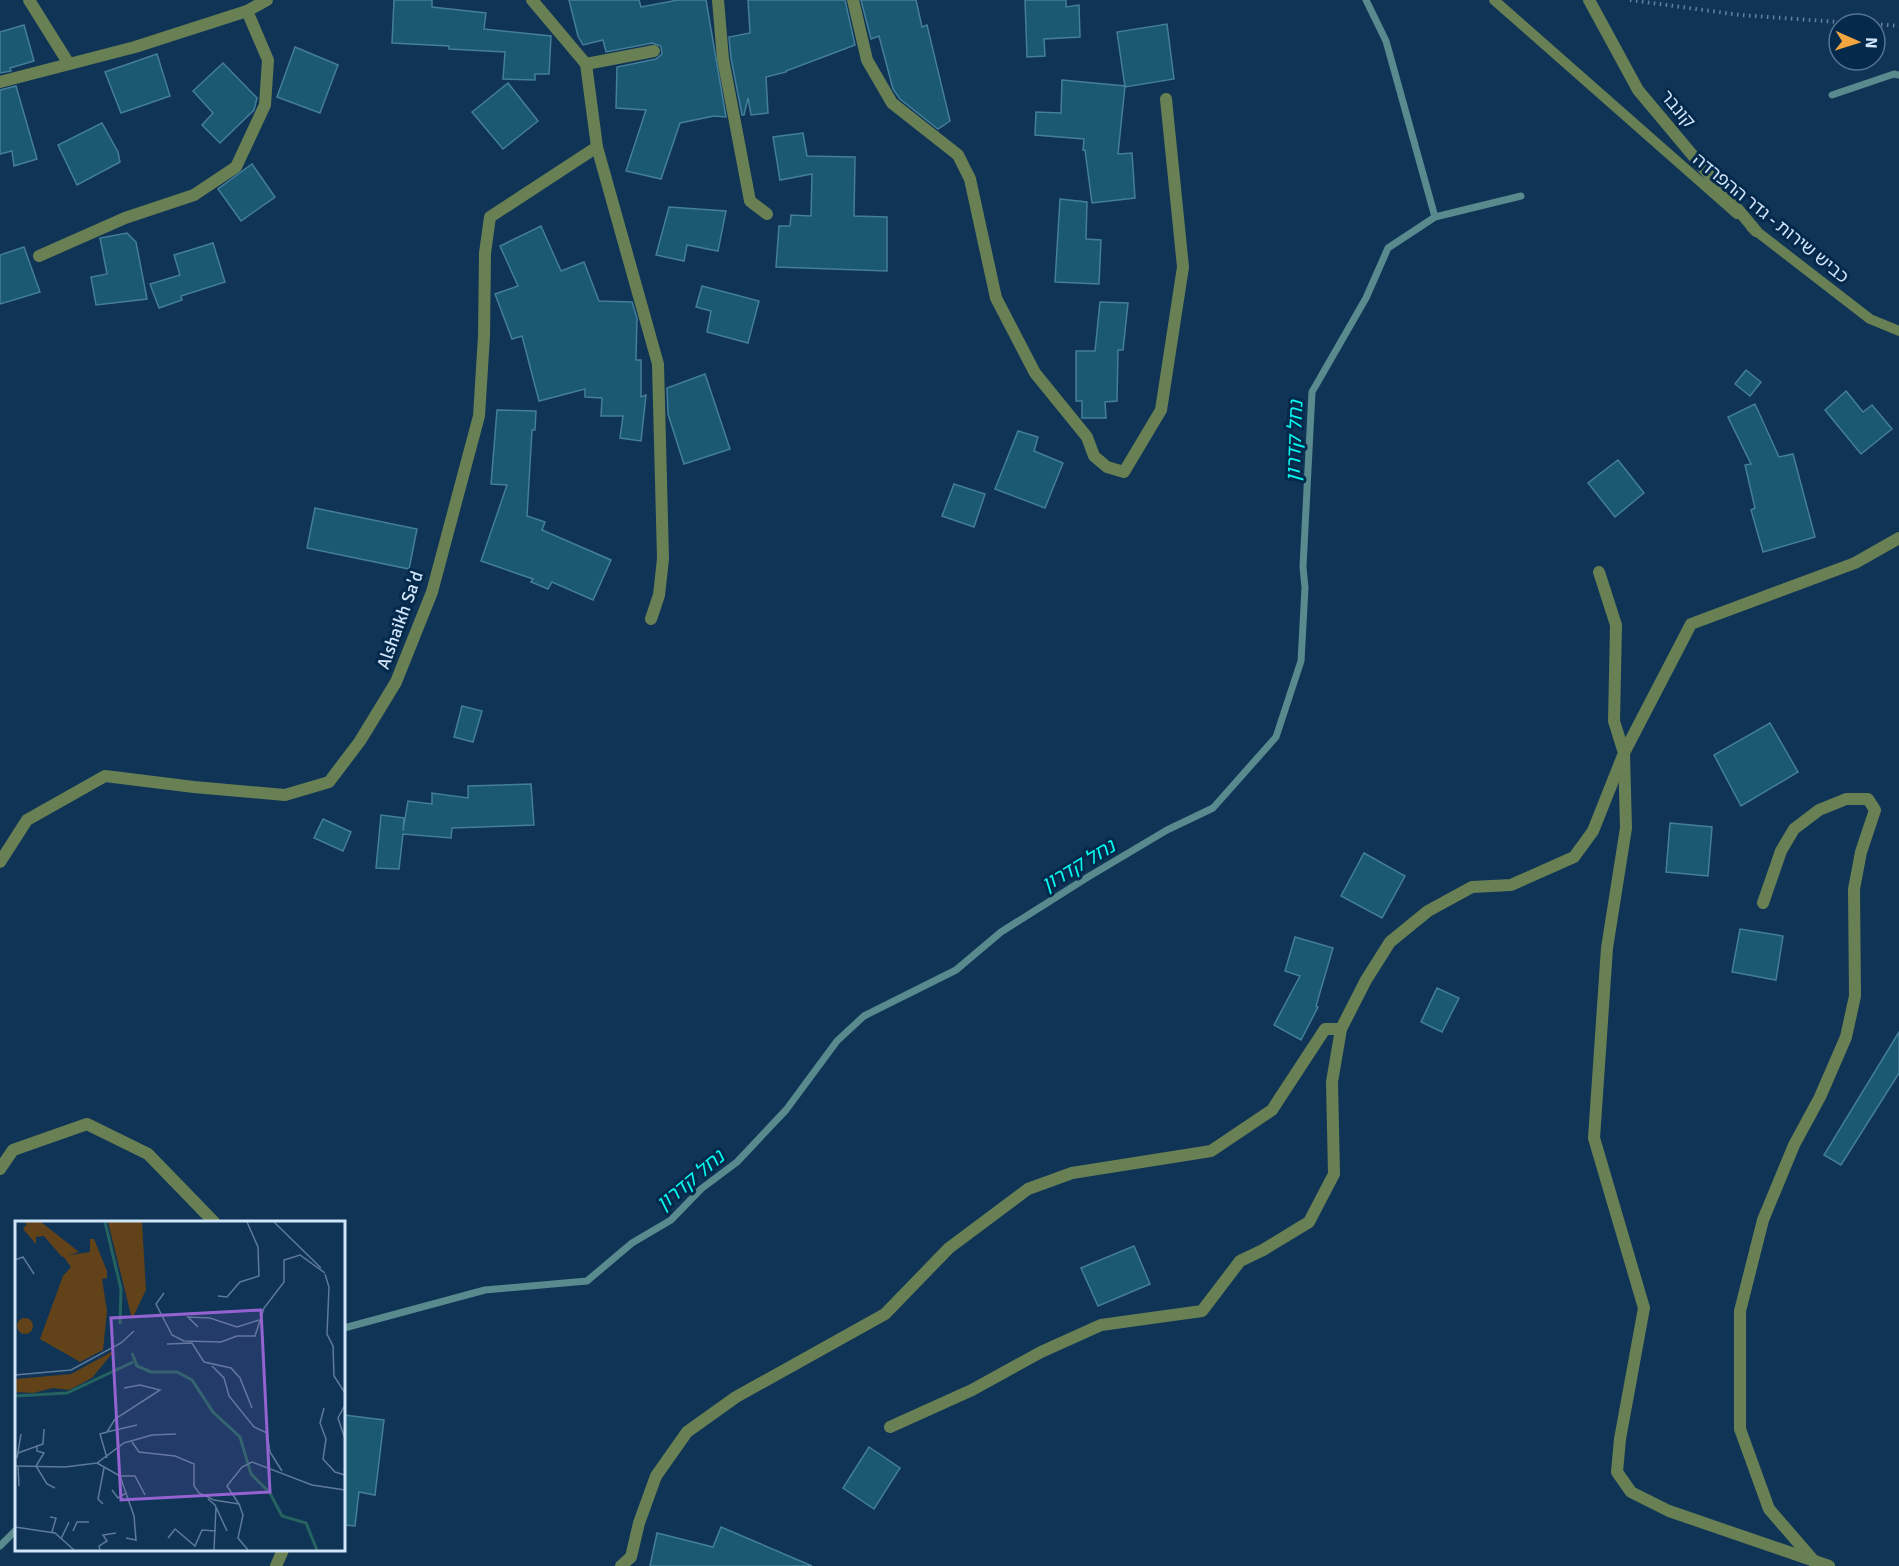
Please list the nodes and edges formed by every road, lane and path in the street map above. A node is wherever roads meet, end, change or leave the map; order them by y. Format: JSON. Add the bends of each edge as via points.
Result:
{"nodes":[{"id":1,"x":29,"y":0,"type":"edge"},
{"id":2,"x":267,"y":0,"type":"edge"},
{"id":3,"x":532,"y":0,"type":"edge"},
{"id":4,"x":718,"y":0,"type":"edge"},
{"id":5,"x":853,"y":0,"type":"edge"},
{"id":6,"x":1494,"y":0,"type":"edge"},
{"id":7,"x":1589,"y":0,"type":"edge"},
{"id":8,"x":1630,"y":0,"type":"edge"},
{"id":9,"x":247,"y":11,"type":"junction"},
{"id":10,"x":1827,"y":21,"type":"edge"},
{"id":11,"x":654,"y":51,"type":"dead end"},
{"id":12,"x":69,"y":64,"type":"junction"},
{"id":13,"x":586,"y":64,"type":"junction"},
{"id":14,"x":0,"y":82,"type":"edge"},
{"id":15,"x":1166,"y":99,"type":"dead end"},
{"id":16,"x":597,"y":147,"type":"junction"},
{"id":17,"x":767,"y":214,"type":"dead end"},
{"id":18,"x":1756,"y":231,"type":"junction"},
{"id":19,"x":39,"y":256,"type":"dead end"},
{"id":20,"x":1899,"y":331,"type":"edge"},
{"id":21,"x":1899,"y":538,"type":"edge"},
{"id":22,"x":1599,"y":572,"type":"dead end"},
{"id":23,"x":651,"y":619,"type":"dead end"},
{"id":24,"x":1624,"y":753,"type":"junction"},
{"id":25,"x":0,"y":862,"type":"edge"},
{"id":26,"x":1763,"y":903,"type":"dead end"},
{"id":27,"x":1341,"y":1029,"type":"junction"},
{"id":28,"x":0,"y":1169,"type":"edge"},
{"id":29,"x":213,"y":1221,"type":"edge"},
{"id":30,"x":890,"y":1427,"type":"dead end"},
{"id":31,"x":283,"y":1551,"type":"edge"},
{"id":32,"x":1815,"y":1562,"type":"junction"},
{"id":33,"x":276,"y":1566,"type":"edge"},
{"id":34,"x":621,"y":1566,"type":"edge"},
{"id":35,"x":1829,"y":1566,"type":"edge"}],
"edges":[{"from":1,"to":12,"type":"street"},
{"from":2,"to":9,"type":"street"},
{"from":3,"to":13,"type":"street"},
{"from":4,"to":17,"type":"street","via":[[723,59],[750,201]]},
{"from":5,"to":15,"type":"street","via":[[867,60],[892,103],[958,155],[970,179],[996,298],[1035,372],[1087,437],[1094,456],[1107,467],[1124,472],[1161,410],[1183,267]]},
{"from":6,"to":18,"type":"lane","name":"כביש שירות - גדר ההפרדה"},
{"from":7,"to":18,"type":"street","name":"קונבר","via":[[1638,90]]},
{"from":8,"to":10,"type":"path","via":[[1740,15]]},
{"from":9,"to":12,"type":"street"},
{"from":9,"to":19,"type":"street","via":[[268,60],[266,105],[236,167],[195,195],[126,218]]},
{"from":11,"to":13,"type":"street"},
{"from":12,"to":14,"type":"street"},
{"from":13,"to":16,"type":"street"},
{"from":16,"to":23,"type":"street","via":[[658,364],[663,559],[659,595]]},
{"from":16,"to":25,"type":"street","name":"Alshaikh Sa'd","via":[[490,217],[484,253],[479,416],[432,592],[396,682],[329,782],[285,795],[105,776],[27,820]]},
{"from":18,"to":20,"type":"lane","name":"כביש שירות - גדר ההפרדה","via":[[1870,319]]},
{"from":21,"to":24,"type":"street","via":[[1855,563],[1690,624]]},
{"from":22,"to":24,"type":"street","via":[[1616,625],[1614,721]]},
{"from":24,"to":27,"type":"street","via":[[1593,831],[1574,857],[1511,885],[1472,887],[1428,911],[1390,942]]},
{"from":24,"to":32,"type":"street","via":[[1626,828],[1607,948],[1594,1138],[1644,1308],[1617,1472],[1630,1492],[1669,1511]]},
{"from":26,"to":32,"type":"street","via":[[1781,851],[1794,829],[1820,810],[1846,799],[1868,799],[1875,810],[1854,889],[1855,996],[1846,1037],[1763,1220],[1740,1311],[1740,1429],[1769,1509]]},
{"from":27,"to":30,"type":"street","via":[[1332,1082],[1334,1174],[1310,1222],[1240,1261],[1202,1311],[1101,1325]]},
{"from":27,"to":34,"type":"street","via":[[1324,1029],[1272,1110],[1210,1151],[1072,1173],[1028,1189],[949,1248],[885,1314],[736,1397],[687,1432],[656,1476],[632,1557]]},
{"from":28,"to":29,"type":"street","via":[[14,1150],[87,1124],[148,1154]]},
{"from":31,"to":33,"type":"street"},
{"from":32,"to":35,"type":"street"}]}
